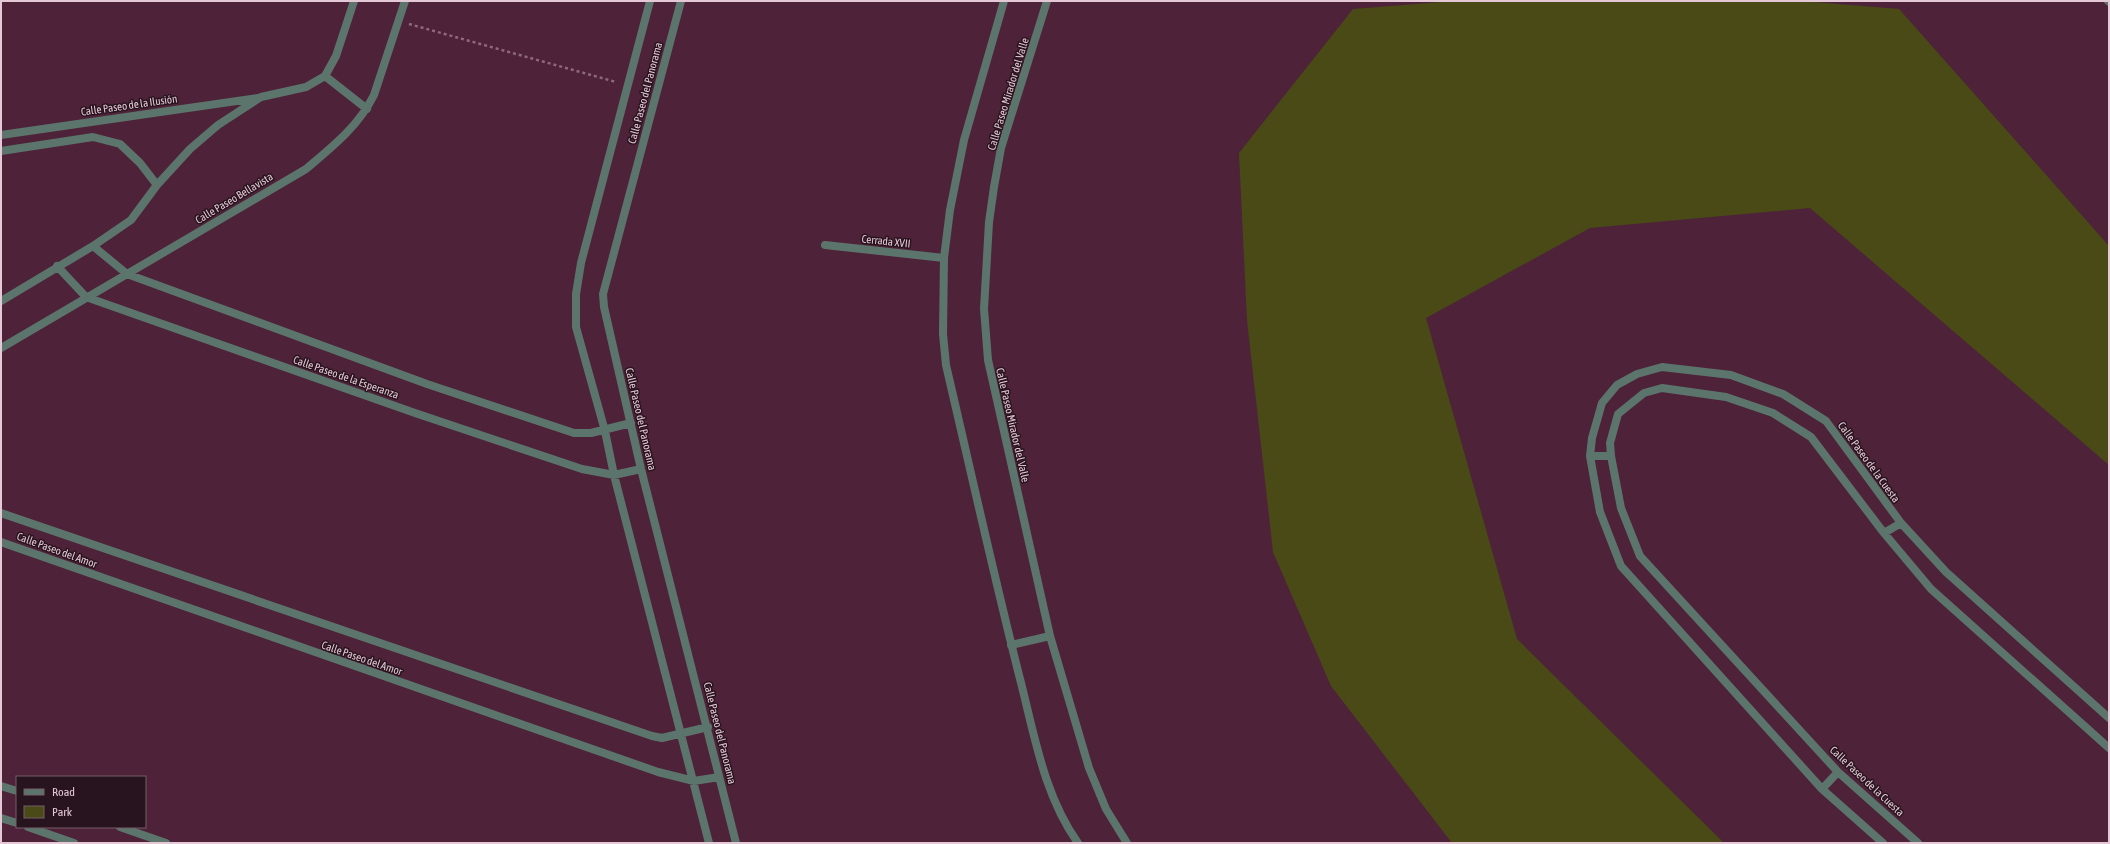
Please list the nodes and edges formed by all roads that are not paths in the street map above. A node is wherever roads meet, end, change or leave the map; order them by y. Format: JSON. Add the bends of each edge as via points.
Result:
{"nodes":[{"id":1,"x":354,"y":1,"type":"edge"},
{"id":2,"x":405,"y":1,"type":"edge"},
{"id":3,"x":650,"y":1,"type":"edge"},
{"id":4,"x":681,"y":1,"type":"edge"},
{"id":5,"x":1004,"y":1,"type":"edge"},
{"id":6,"x":1047,"y":1,"type":"edge"},
{"id":7,"x":325,"y":76,"type":"junction"},
{"id":8,"x":261,"y":97,"type":"junction"},
{"id":9,"x":367,"y":109,"type":"junction"},
{"id":10,"x":1,"y":135,"type":"edge"},
{"id":11,"x":1,"y":151,"type":"edge"},
{"id":12,"x":157,"y":185,"type":"junction"},
{"id":13,"x":826,"y":245,"type":"dead end"},
{"id":14,"x":93,"y":246,"type":"junction"},
{"id":15,"x":944,"y":258,"type":"junction"},
{"id":16,"x":57,"y":266,"type":"junction"},
{"id":17,"x":127,"y":274,"type":"junction"},
{"id":18,"x":86,"y":297,"type":"junction"},
{"id":19,"x":1,"y":301,"type":"edge"},
{"id":20,"x":1,"y":348,"type":"edge"},
{"id":21,"x":631,"y":423,"type":"junction"},
{"id":22,"x":605,"y":431,"type":"junction"},
{"id":23,"x":1590,"y":456,"type":"junction"},
{"id":24,"x":1611,"y":456,"type":"junction"},
{"id":25,"x":641,"y":469,"type":"junction"},
{"id":26,"x":614,"y":475,"type":"junction"},
{"id":27,"x":1,"y":513,"type":"edge"},
{"id":28,"x":1901,"y":523,"type":"junction"},
{"id":29,"x":1884,"y":533,"type":"junction"},
{"id":30,"x":1,"y":542,"type":"edge"},
{"id":31,"x":1050,"y":636,"type":"junction"},
{"id":32,"x":1011,"y":644,"type":"junction"},
{"id":33,"x":2109,"y":718,"type":"edge"},
{"id":34,"x":708,"y":727,"type":"junction"},
{"id":35,"x":682,"y":734,"type":"junction"},
{"id":36,"x":2109,"y":748,"type":"edge"},
{"id":37,"x":1838,"y":772,"type":"junction"},
{"id":38,"x":719,"y":777,"type":"junction"},
{"id":39,"x":694,"y":781,"type":"junction"},
{"id":40,"x":1,"y":786,"type":"edge"},
{"id":41,"x":1822,"y":789,"type":"junction"},
{"id":42,"x":16,"y":791,"type":"edge"},
{"id":43,"x":1,"y":818,"type":"edge"},
{"id":44,"x":16,"y":823,"type":"edge"},
{"id":45,"x":31,"y":828,"type":"edge"},
{"id":46,"x":123,"y":828,"type":"edge"},
{"id":47,"x":74,"y":843,"type":"edge"},
{"id":48,"x":166,"y":843,"type":"edge"},
{"id":49,"x":709,"y":843,"type":"edge"},
{"id":50,"x":736,"y":843,"type":"edge"},
{"id":51,"x":1078,"y":843,"type":"edge"},
{"id":52,"x":1127,"y":843,"type":"edge"},
{"id":53,"x":1883,"y":843,"type":"edge"},
{"id":54,"x":1918,"y":843,"type":"edge"}],
"edges":[{"from":1,"to":7,"type":"street","via":[[336,56]]},
{"from":2,"to":9,"type":"street","name":"Calle Paseo Bellavista","via":[[374,96]]},
{"from":3,"to":22,"type":"street","name":"Calle Paseo del Panorama","via":[[581,263],[575,305],[576,327]]},
{"from":4,"to":21,"type":"street","name":"Calle Paseo del Panorama","via":[[603,294]]},
{"from":5,"to":15,"type":"street","via":[[964,140],[950,210]]},
{"from":6,"to":31,"type":"street","name":"Calle Paseo Mirador del Valle","via":[[1002,148],[989,222],[984,309],[988,360]]},
{"from":7,"to":8,"type":"street","via":[[306,87]]},
{"from":7,"to":9,"type":"street"},
{"from":8,"to":10,"type":"street","name":"Calle Paseo de la Ilusión"},
{"from":8,"to":12,"type":"street","via":[[218,125],[190,149]]},
{"from":9,"to":17,"type":"street","name":"Calle Paseo Bellavista","via":[[345,136],[306,169]]},
{"from":11,"to":12,"type":"street","via":[[93,137],[120,144],[140,163]]},
{"from":12,"to":14,"type":"street","via":[[131,220]]},
{"from":13,"to":15,"type":"street","name":"Cerrada XVII"},
{"from":14,"to":16,"type":"street"},
{"from":14,"to":17,"type":"street","name":"Calle Paseo de la Esperanza"},
{"from":15,"to":32,"type":"street","via":[[943,334],[946,365]]},
{"from":16,"to":18,"type":"street","name":"Calle Paseo de la Esperanza"},
{"from":16,"to":19,"type":"street"},
{"from":17,"to":18,"type":"street","name":"Calle Paseo Bellavista"},
{"from":17,"to":22,"type":"street","name":"Calle Paseo de la Esperanza","via":[[530,419],[574,433]]},
{"from":18,"to":20,"type":"street","name":"Calle Paseo Bellavista"},
{"from":18,"to":26,"type":"street","name":"Calle Paseo de la Esperanza","via":[[521,450],[582,469]]},
{"from":21,"to":22,"type":"street","name":"Calle Paseo de la Esperanza"},
{"from":21,"to":25,"type":"street","name":"Calle Paseo del Panorama"},
{"from":22,"to":26,"type":"street","name":"Calle Paseo del Panorama"},
{"from":23,"to":24,"type":"street"},
{"from":23,"to":28,"type":"street","name":"Calle Paseo de la Cuesta","via":[[1592,438],[1602,403],[1617,385],[1637,374],[1662,367],[1731,375],[1783,394],[1826,421]]},
{"from":23,"to":41,"type":"street","name":"Calle Paseo de la Cuesta","via":[[1600,512],[1621,566]]},
{"from":24,"to":29,"type":"street","name":"Calle Paseo de la Cuesta","via":[[1610,443],[1618,414],[1644,393],[1662,388],[1726,397],[1773,413],[1811,437]]},
{"from":24,"to":37,"type":"street","name":"Calle Paseo de la Cuesta","via":[[1621,508],[1640,556]]},
{"from":25,"to":26,"type":"street","name":"Calle Paseo de la Esperanza"},
{"from":25,"to":34,"type":"street","name":"Calle Paseo del Panorama"},
{"from":26,"to":35,"type":"street","name":"Calle Paseo del Panorama"},
{"from":27,"to":35,"type":"street","name":"Calle Paseo del Amor","via":[[652,736],[662,738]]},
{"from":28,"to":29,"type":"street"},
{"from":28,"to":33,"type":"street","name":"Calle Paseo de la Cuesta","via":[[1946,572]]},
{"from":29,"to":36,"type":"street","name":"Calle Paseo de la Cuesta","via":[[1931,589]]},
{"from":30,"to":39,"type":"street","name":"Calle Paseo del Amor","via":[[658,772]]},
{"from":31,"to":32,"type":"street"},
{"from":31,"to":52,"type":"street","name":"Calle Paseo Mirador del Valle","via":[[1089,768],[1106,809]]},
{"from":32,"to":51,"type":"street","via":[[1047,783],[1067,827]]},
{"from":34,"to":35,"type":"street","name":"Calle Paseo del Amor"},
{"from":34,"to":38,"type":"street","name":"Calle Paseo del Panorama"},
{"from":35,"to":39,"type":"street","name":"Calle Paseo del Panorama"},
{"from":37,"to":41,"type":"street"},
{"from":37,"to":54,"type":"street","name":"Calle Paseo de la Cuesta"},
{"from":38,"to":39,"type":"street","name":"Calle Paseo del Amor"},
{"from":38,"to":50,"type":"street","name":"Calle Paseo del Panorama"},
{"from":39,"to":49,"type":"street","name":"Calle Paseo del Panorama"},
{"from":40,"to":42,"type":"street"},
{"from":41,"to":53,"type":"street","name":"Calle Paseo de la Cuesta"},
{"from":43,"to":44,"type":"street"},
{"from":45,"to":47,"type":"street"},
{"from":46,"to":48,"type":"street"}]}
